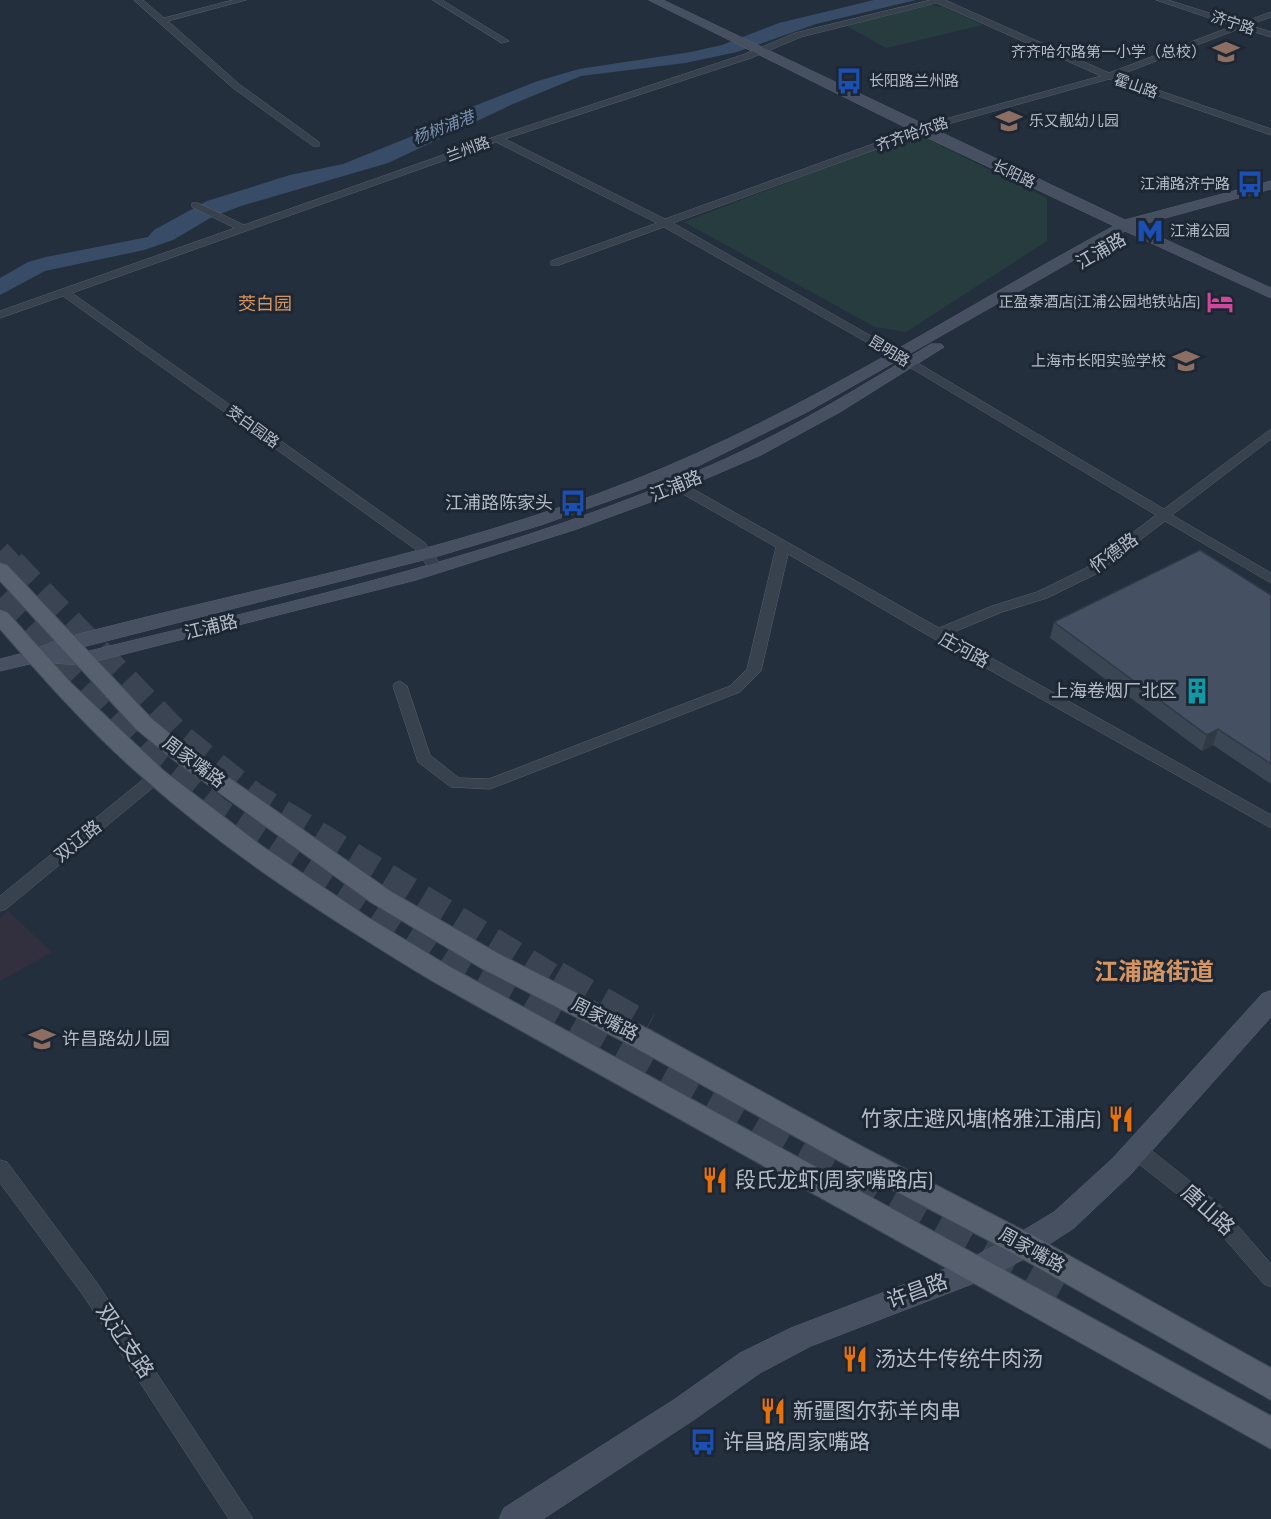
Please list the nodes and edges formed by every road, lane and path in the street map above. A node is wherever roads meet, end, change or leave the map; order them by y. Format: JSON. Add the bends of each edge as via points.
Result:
{"nodes":[{"id":1,"x":138,"y":0,"type":"edge"},
{"id":2,"x":242,"y":0,"type":"edge"},
{"id":3,"x":437,"y":0,"type":"edge"},
{"id":4,"x":654,"y":0,"type":"edge"},
{"id":5,"x":671,"y":0,"type":"edge"},
{"id":6,"x":1160,"y":0,"type":"edge"},
{"id":7,"x":940,"y":1,"type":"edge"},
{"id":8,"x":1271,"y":14,"type":"edge"},
{"id":9,"x":160,"y":21,"type":"junction"},
{"id":10,"x":1241,"y":26,"type":"junction"},
{"id":11,"x":726,"y":32,"type":"junction"},
{"id":12,"x":1271,"y":35,"type":"edge"},
{"id":13,"x":505,"y":41,"type":"dead end"},
{"id":14,"x":764,"y":50,"type":"junction"},
{"id":15,"x":1108,"y":76,"type":"junction"},
{"id":16,"x":934,"y":125,"type":"junction"},
{"id":17,"x":921,"y":130,"type":"junction"},
{"id":18,"x":1271,"y":132,"type":"edge"},
{"id":19,"x":497,"y":139,"type":"junction"},
{"id":20,"x":316,"y":144,"type":"dead end"},
{"id":21,"x":1271,"y":185,"type":"edge"},
{"id":22,"x":1271,"y":194,"type":"edge"},
{"id":23,"x":195,"y":205,"type":"dead end"},
{"id":24,"x":665,"y":223,"type":"junction"},
{"id":25,"x":1136,"y":225,"type":"junction"},
{"id":26,"x":244,"y":229,"type":"junction"},
{"id":27,"x":555,"y":263,"type":"dead end"},
{"id":28,"x":1271,"y":281,"type":"edge"},
{"id":29,"x":64,"y":292,"type":"junction"},
{"id":30,"x":1271,"y":294,"type":"edge"},
{"id":31,"x":0,"y":315,"type":"edge"},
{"id":32,"x":902,"y":358,"type":"junction"},
{"id":33,"x":1271,"y":433,"type":"edge"},
{"id":34,"x":659,"y":475,"type":"junction"},
{"id":35,"x":677,"y":486,"type":"junction"},
{"id":36,"x":1164,"y":517,"type":"junction"},
{"id":37,"x":783,"y":546,"type":"junction"},
{"id":38,"x":432,"y":561,"type":"junction"},
{"id":39,"x":0,"y":569,"type":"tunnel mouth"},
{"id":40,"x":1271,"y":579,"type":"edge"},
{"id":41,"x":0,"y":616,"type":"edge"},
{"id":42,"x":936,"y":634,"type":"junction"},
{"id":43,"x":74,"y":651,"type":"junction"},
{"id":44,"x":34,"y":657,"type":"junction"},
{"id":45,"x":0,"y":665,"type":"edge"},
{"id":46,"x":400,"y":686,"type":"dead end"},
{"id":47,"x":156,"y":777,"type":"junction"},
{"id":48,"x":1271,"y":822,"type":"edge"},
{"id":49,"x":0,"y":905,"type":"edge"},
{"id":50,"x":1271,"y":1001,"type":"edge"},
{"id":51,"x":1136,"y":1150,"type":"junction"},
{"id":52,"x":0,"y":1168,"type":"edge"},
{"id":53,"x":1024,"y":1245,"type":"junction"},
{"id":54,"x":975,"y":1270,"type":"junction"},
{"id":55,"x":1271,"y":1278,"type":"edge"},
{"id":56,"x":1271,"y":1385,"type":"edge"},
{"id":57,"x":1271,"y":1433,"type":"edge"},
{"id":58,"x":517,"y":1518,"type":"edge"},
{"id":59,"x":242,"y":1519,"type":"edge"}],
"edges":[{"from":1,"to":9,"type":"street"},
{"from":2,"to":9,"type":"street"},
{"from":3,"to":13,"type":"street"},
{"from":4,"to":11,"type":"main road"},
{"from":5,"to":11,"type":"main road"},
{"from":6,"to":10,"type":"street","name":"济宁路"},
{"from":7,"to":14,"type":"street","name":"兰州路","via":[[807,32]]},
{"from":7,"to":15,"type":"street","name":"霍山路"},
{"from":8,"to":10,"type":"street","name":"齐齐哈尔路"},
{"from":9,"to":20,"type":"street","via":[[236,86]]},
{"from":10,"to":12,"type":"street","name":"济宁路"},
{"from":10,"to":15,"type":"street","name":"齐齐哈尔路"},
{"from":11,"to":14,"type":"main road"},
{"from":14,"to":16,"type":"main road","name":"长阳路"},
{"from":14,"to":17,"type":"main road","name":"长阳路"},
{"from":14,"to":19,"type":"street","name":"兰州路"},
{"from":15,"to":16,"type":"street","name":"齐齐哈尔路"},
{"from":15,"to":18,"type":"street","name":"霍山路"},
{"from":16,"to":17,"type":"street","name":"齐齐哈尔路"},
{"from":16,"to":25,"type":"main road","name":"长阳路"},
{"from":17,"to":24,"type":"street","name":"齐齐哈尔路"},
{"from":17,"to":25,"type":"main road","name":"长阳路"},
{"from":19,"to":24,"type":"street","name":"昆明路"},
{"from":19,"to":26,"type":"street","name":"兰州路"},
{"from":21,"to":25,"type":"main road","name":"江浦路"},
{"from":22,"to":25,"type":"main road","name":"江浦路"},
{"from":23,"to":26,"type":"street"},
{"from":24,"to":27,"type":"street","name":"齐齐哈尔路"},
{"from":24,"to":32,"type":"street","name":"昆明路"},
{"from":25,"to":28,"type":"main road","name":"长阳路"},
{"from":25,"to":30,"type":"main road","name":"长阳路"},
{"from":25,"to":32,"type":"main road","name":"江浦路"},
{"from":26,"to":29,"type":"street","name":"兰州路"},
{"from":29,"to":31,"type":"street","name":"兰州路"},
{"from":29,"to":38,"type":"street","name":"茭白园路","via":[[420,546]]},
{"from":32,"to":34,"type":"main road","name":"江浦路"},
{"from":32,"to":35,"type":"main road","name":"江浦路","via":[[815,420]]},
{"from":32,"to":36,"type":"street","name":"昆明路"},
{"from":33,"to":36,"type":"street","name":"怀德路"},
{"from":34,"to":35,"type":"street","name":"庄河路"},
{"from":34,"to":38,"type":"main road","name":"江浦路"},
{"from":35,"to":37,"type":"street","name":"庄河路"},
{"from":35,"to":38,"type":"main road","name":"江浦路","via":[[551,533]]},
{"from":36,"to":40,"type":"street","name":"昆明路"},
{"from":36,"to":42,"type":"street","name":"怀德路","via":[[1091,571],[1063,586]]},
{"from":37,"to":42,"type":"street","name":"庄河路"},
{"from":37,"to":46,"type":"street","via":[[753,671],[735,689],[490,784],[456,783],[423,758]]},
{"from":38,"to":43,"type":"main road","name":"江浦路"},
{"from":39,"to":43,"type":"main road","name":"周家嘴路"},
{"from":41,"to":44,"type":"main road","name":"周家嘴路"},
{"from":42,"to":48,"type":"street","name":"庄河路"},
{"from":43,"to":44,"type":"main road","name":"江浦路"},
{"from":43,"to":53,"type":"main road","name":"周家嘴路","via":[[144,724],[183,756],[381,897],[490,962],[641,1038]]},
{"from":44,"to":45,"type":"main road","name":"江浦路"},
{"from":44,"to":47,"type":"main road","name":"周家嘴路"},
{"from":47,"to":49,"type":"street","name":"双辽路"},
{"from":47,"to":54,"type":"main road","name":"周家嘴路","via":[[254,852],[424,964]]},
{"from":50,"to":51,"type":"main road","name":"许昌路"},
{"from":51,"to":53,"type":"main road","name":"许昌路","via":[[1064,1220]]},
{"from":51,"to":55,"type":"street","name":"唐山路","via":[[1226,1223]]},
{"from":52,"to":59,"type":"street","name":"双辽支路","via":[[90,1289]]},
{"from":53,"to":54,"type":"main road","name":"许昌路"},
{"from":53,"to":56,"type":"main road","name":"周家嘴路"},
{"from":54,"to":57,"type":"main road","name":"周家嘴路"},
{"from":54,"to":58,"type":"main road","name":"许昌路","via":[[801,1337],[750,1363]]}]}
